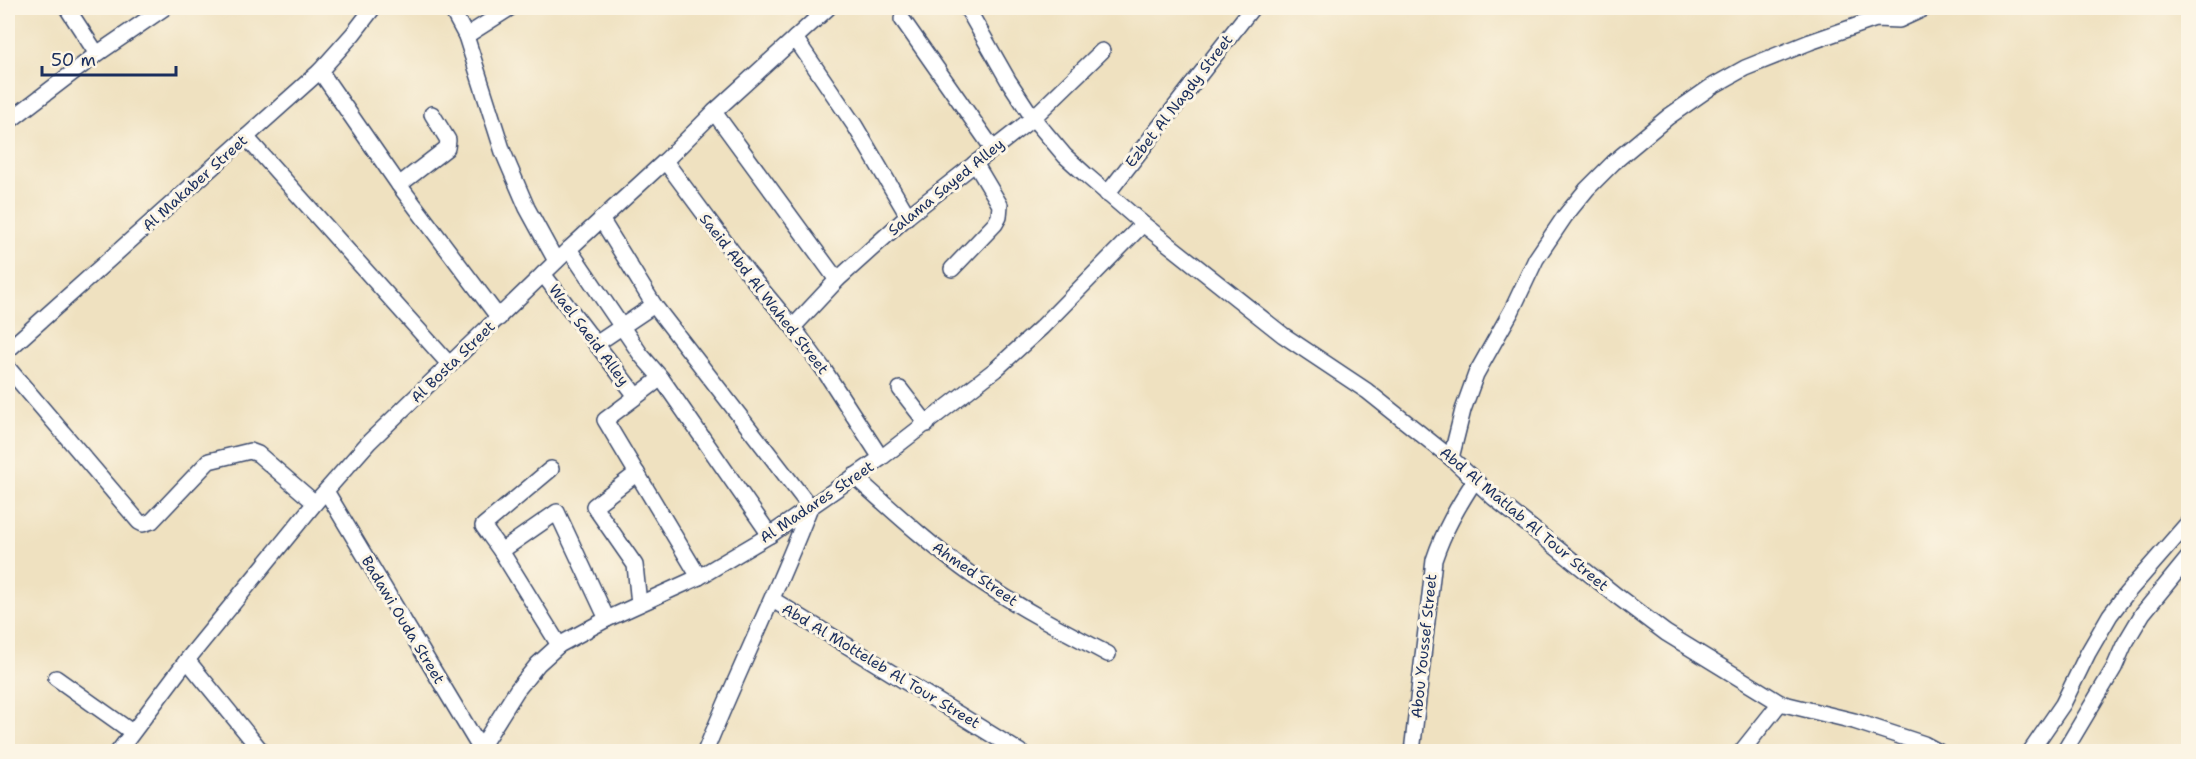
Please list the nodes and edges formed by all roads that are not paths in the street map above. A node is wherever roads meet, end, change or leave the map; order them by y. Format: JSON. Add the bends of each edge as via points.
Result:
{"nodes":[{"id":1,"x":68,"y":8,"type":"edge"},
{"id":2,"x":164,"y":8,"type":"edge"},
{"id":3,"x":451,"y":8,"type":"edge"},
{"id":4,"x":510,"y":8,"type":"edge"},
{"id":5,"x":828,"y":8,"type":"edge"},
{"id":6,"x":967,"y":8,"type":"edge"},
{"id":7,"x":1252,"y":8,"type":"edge"},
{"id":8,"x":1925,"y":8,"type":"edge"},
{"id":9,"x":366,"y":11,"type":"edge"},
{"id":10,"x":1874,"y":13,"type":"edge"},
{"id":11,"x":902,"y":19,"type":"dead end"},
{"id":12,"x":466,"y":36,"type":"junction"},
{"id":13,"x":795,"y":38,"type":"junction"},
{"id":14,"x":1102,"y":51,"type":"dead end"},
{"id":15,"x":97,"y":54,"type":"junction"},
{"id":16,"x":320,"y":71,"type":"junction"},
{"id":17,"x":714,"y":112,"type":"junction"},
{"id":18,"x":432,"y":114,"type":"dead end"},
{"id":19,"x":1033,"y":118,"type":"junction"},
{"id":20,"x":8,"y":120,"type":"edge"},
{"id":21,"x":246,"y":137,"type":"junction"},
{"id":22,"x":993,"y":149,"type":"junction"},
{"id":23,"x":665,"y":161,"type":"junction"},
{"id":24,"x":975,"y":163,"type":"junction"},
{"id":25,"x":399,"y":185,"type":"junction"},
{"id":26,"x":1107,"y":194,"type":"junction"},
{"id":27,"x":908,"y":216,"type":"junction"},
{"id":28,"x":601,"y":219,"type":"junction"},
{"id":29,"x":1143,"y":224,"type":"junction"},
{"id":30,"x":569,"y":249,"type":"junction"},
{"id":31,"x":556,"y":261,"type":"junction"},
{"id":32,"x":952,"y":269,"type":"dead end"},
{"id":33,"x":543,"y":274,"type":"junction"},
{"id":34,"x":837,"y":280,"type":"junction"},
{"id":35,"x":654,"y":305,"type":"junction"},
{"id":36,"x":500,"y":318,"type":"junction"},
{"id":37,"x":622,"y":327,"type":"junction"},
{"id":38,"x":793,"y":327,"type":"junction"},
{"id":39,"x":596,"y":344,"type":"junction"},
{"id":40,"x":9,"y":346,"type":"edge"},
{"id":41,"x":450,"y":366,"type":"junction"},
{"id":42,"x":8,"y":368,"type":"edge"},
{"id":43,"x":662,"y":378,"type":"junction"},
{"id":44,"x":900,"y":389,"type":"dead end"},
{"id":45,"x":636,"y":396,"type":"junction"},
{"id":46,"x":927,"y":424,"type":"junction"},
{"id":47,"x":881,"y":458,"type":"junction"},
{"id":48,"x":1451,"y":458,"type":"junction"},
{"id":49,"x":551,"y":469,"type":"dead end"},
{"id":50,"x":637,"y":473,"type":"junction"},
{"id":51,"x":854,"y":476,"type":"junction"},
{"id":52,"x":1475,"y":480,"type":"junction"},
{"id":53,"x":326,"y":491,"type":"junction"},
{"id":54,"x":315,"y":503,"type":"junction"},
{"id":55,"x":810,"y":507,"type":"junction"},
{"id":56,"x":2188,"y":523,"type":"edge"},
{"id":57,"x":770,"y":535,"type":"junction"},
{"id":58,"x":501,"y":551,"type":"junction"},
{"id":59,"x":2188,"y":558,"type":"edge"},
{"id":60,"x":699,"y":577,"type":"junction"},
{"id":61,"x":773,"y":600,"type":"junction"},
{"id":62,"x":639,"y":604,"type":"junction"},
{"id":63,"x":607,"y":619,"type":"junction"},
{"id":64,"x":559,"y":645,"type":"junction"},
{"id":65,"x":1108,"y":654,"type":"dead end"},
{"id":66,"x":187,"y":660,"type":"junction"},
{"id":67,"x":56,"y":678,"type":"dead end"},
{"id":68,"x":1780,"y":703,"type":"junction"},
{"id":69,"x":132,"y":732,"type":"junction"},
{"id":70,"x":479,"y":750,"type":"edge"},
{"id":71,"x":118,"y":752,"type":"edge"},
{"id":72,"x":262,"y":752,"type":"edge"},
{"id":73,"x":705,"y":752,"type":"edge"},
{"id":74,"x":1020,"y":752,"type":"edge"},
{"id":75,"x":1412,"y":752,"type":"edge"},
{"id":76,"x":1741,"y":752,"type":"edge"},
{"id":77,"x":1939,"y":752,"type":"edge"},
{"id":78,"x":2030,"y":752,"type":"edge"},
{"id":79,"x":2064,"y":752,"type":"edge"}],
"edges":[{"from":1,"to":15,"type":"street"},
{"from":2,"to":15,"type":"street"},
{"from":3,"to":12,"type":"street"},
{"from":4,"to":12,"type":"street"},
{"from":5,"to":13,"type":"street","name":"Al Bosta Street"},
{"from":6,"to":19,"type":"street","name":"Abd Al Matlab Al Tour Street"},
{"from":7,"to":26,"type":"street","name":"Ezbet Al Nagdy Street"},
{"from":8,"to":10,"type":"street","via":[[1899,20]]},
{"from":9,"to":16,"type":"street","name":"Al Makaber Street"},
{"from":10,"to":48,"type":"street","via":[[1745,68],[1712,87],[1668,117],[1587,189],[1536,259],[1476,374]]},
{"from":11,"to":22,"type":"street"},
{"from":12,"to":31,"type":"street","via":[[503,152]]},
{"from":13,"to":17,"type":"street","name":"Al Bosta Street"},
{"from":13,"to":27,"type":"street","via":[[855,126]]},
{"from":14,"to":19,"type":"street","name":"Salama Sayed Alley"},
{"from":15,"to":20,"type":"street"},
{"from":16,"to":21,"type":"street","name":"Al Makaber Street"},
{"from":16,"to":25,"type":"street"},
{"from":17,"to":23,"type":"street","name":"Al Bosta Street"},
{"from":17,"to":34,"type":"street"},
{"from":18,"to":25,"type":"street","via":[[448,140],[447,148]]},
{"from":19,"to":22,"type":"street","name":"Salama Sayed Alley"},
{"from":19,"to":26,"type":"street","name":"Abd Al Matlab Al Tour Street","via":[[1065,156]]},
{"from":21,"to":40,"type":"street","name":"Al Makaber Street"},
{"from":21,"to":41,"type":"street"},
{"from":22,"to":24,"type":"street","name":"Salama Sayed Alley"},
{"from":23,"to":28,"type":"street","name":"Al Bosta Street"},
{"from":23,"to":38,"type":"street","name":"Saeid Abd Al Wahed Street"},
{"from":24,"to":27,"type":"street","name":"Salama Sayed Alley"},
{"from":24,"to":32,"type":"street","via":[[1000,205],[999,217]]},
{"from":25,"to":36,"type":"street"},
{"from":26,"to":29,"type":"street","name":"Abd Al Matlab Al Tour Street"},
{"from":27,"to":34,"type":"street","name":"Salama Sayed Alley"},
{"from":28,"to":30,"type":"street","name":"Al Bosta Street"},
{"from":28,"to":35,"type":"street"},
{"from":29,"to":46,"type":"street","name":"Al Madares Street","via":[[1042,327]]},
{"from":29,"to":48,"type":"street","name":"Abd Al Matlab Al Tour Street","via":[[1283,335],[1367,392]]},
{"from":30,"to":31,"type":"street","name":"Al Bosta Street"},
{"from":30,"to":37,"type":"street"},
{"from":31,"to":33,"type":"street","name":"Al Bosta Street"},
{"from":33,"to":36,"type":"street","name":"Al Bosta Street"},
{"from":33,"to":39,"type":"street","name":"Wael Saeid Alley"},
{"from":34,"to":38,"type":"street","name":"Salama Sayed Alley"},
{"from":35,"to":37,"type":"street"},
{"from":35,"to":55,"type":"street"},
{"from":36,"to":41,"type":"street","name":"Al Bosta Street"},
{"from":37,"to":39,"type":"street"},
{"from":37,"to":43,"type":"street"},
{"from":38,"to":47,"type":"street","name":"Saeid Abd Al Wahed Street"},
{"from":39,"to":45,"type":"street","name":"Wael Saeid Alley"},
{"from":41,"to":53,"type":"street","name":"Al Bosta Street","via":[[369,442]]},
{"from":42,"to":54,"type":"street","via":[[143,524],[152,521],[209,461],[250,451]]},
{"from":43,"to":45,"type":"street"},
{"from":43,"to":57,"type":"street"},
{"from":44,"to":46,"type":"street"},
{"from":45,"to":50,"type":"street","via":[[604,420]]},
{"from":46,"to":47,"type":"street","name":"Al Madares Street"},
{"from":47,"to":51,"type":"street","name":"Al Madares Street"},
{"from":48,"to":52,"type":"street","name":"Abd Al Matlab Al Tour Street"},
{"from":49,"to":58,"type":"street","via":[[483,526]]},
{"from":50,"to":60,"type":"street"},
{"from":50,"to":62,"type":"street","via":[[594,506],[635,565]]},
{"from":51,"to":55,"type":"street","name":"Al Madares Street"},
{"from":51,"to":65,"type":"street","name":"Ahmed Street","via":[[912,529],[973,576],[1039,618]]},
{"from":52,"to":68,"type":"street","name":"Abd Al Matlab Al Tour Street","via":[[1551,545],[1658,627]]},
{"from":52,"to":75,"type":"street","name":"Abou Youssef Street","via":[[1456,507],[1434,560]]},
{"from":53,"to":54,"type":"street","name":"Al Bosta Street"},
{"from":53,"to":70,"type":"street","name":"Badawi Ouda Street"},
{"from":54,"to":66,"type":"street","name":"Al Bosta Street"},
{"from":55,"to":57,"type":"street","name":"Al Madares Street"},
{"from":55,"to":61,"type":"street"},
{"from":56,"to":78,"type":"street","via":[[2110,615],[2063,704]]},
{"from":57,"to":60,"type":"street","name":"Al Madares Street"},
{"from":58,"to":63,"type":"street","via":[[557,512]]},
{"from":58,"to":64,"type":"street"},
{"from":59,"to":79,"type":"street","via":[[2138,621]]},
{"from":60,"to":62,"type":"street","name":"Al Madares Street"},
{"from":61,"to":73,"type":"street"},
{"from":61,"to":74,"type":"street","name":"Abd Al Motteleb Al Tour Street"},
{"from":62,"to":63,"type":"street","name":"Al Madares Street"},
{"from":63,"to":64,"type":"street","name":"Al Madares Street"},
{"from":64,"to":70,"type":"street","name":"Al Madares Street","via":[[517,690]]},
{"from":66,"to":69,"type":"street","name":"Al Bosta Street"},
{"from":66,"to":72,"type":"street"},
{"from":67,"to":69,"type":"street"},
{"from":68,"to":76,"type":"street"},
{"from":68,"to":77,"type":"street","name":"Abd Al Matlab Al Tour Street","via":[[1854,721]]},
{"from":69,"to":71,"type":"street","name":"Al Bosta Street"}]}
